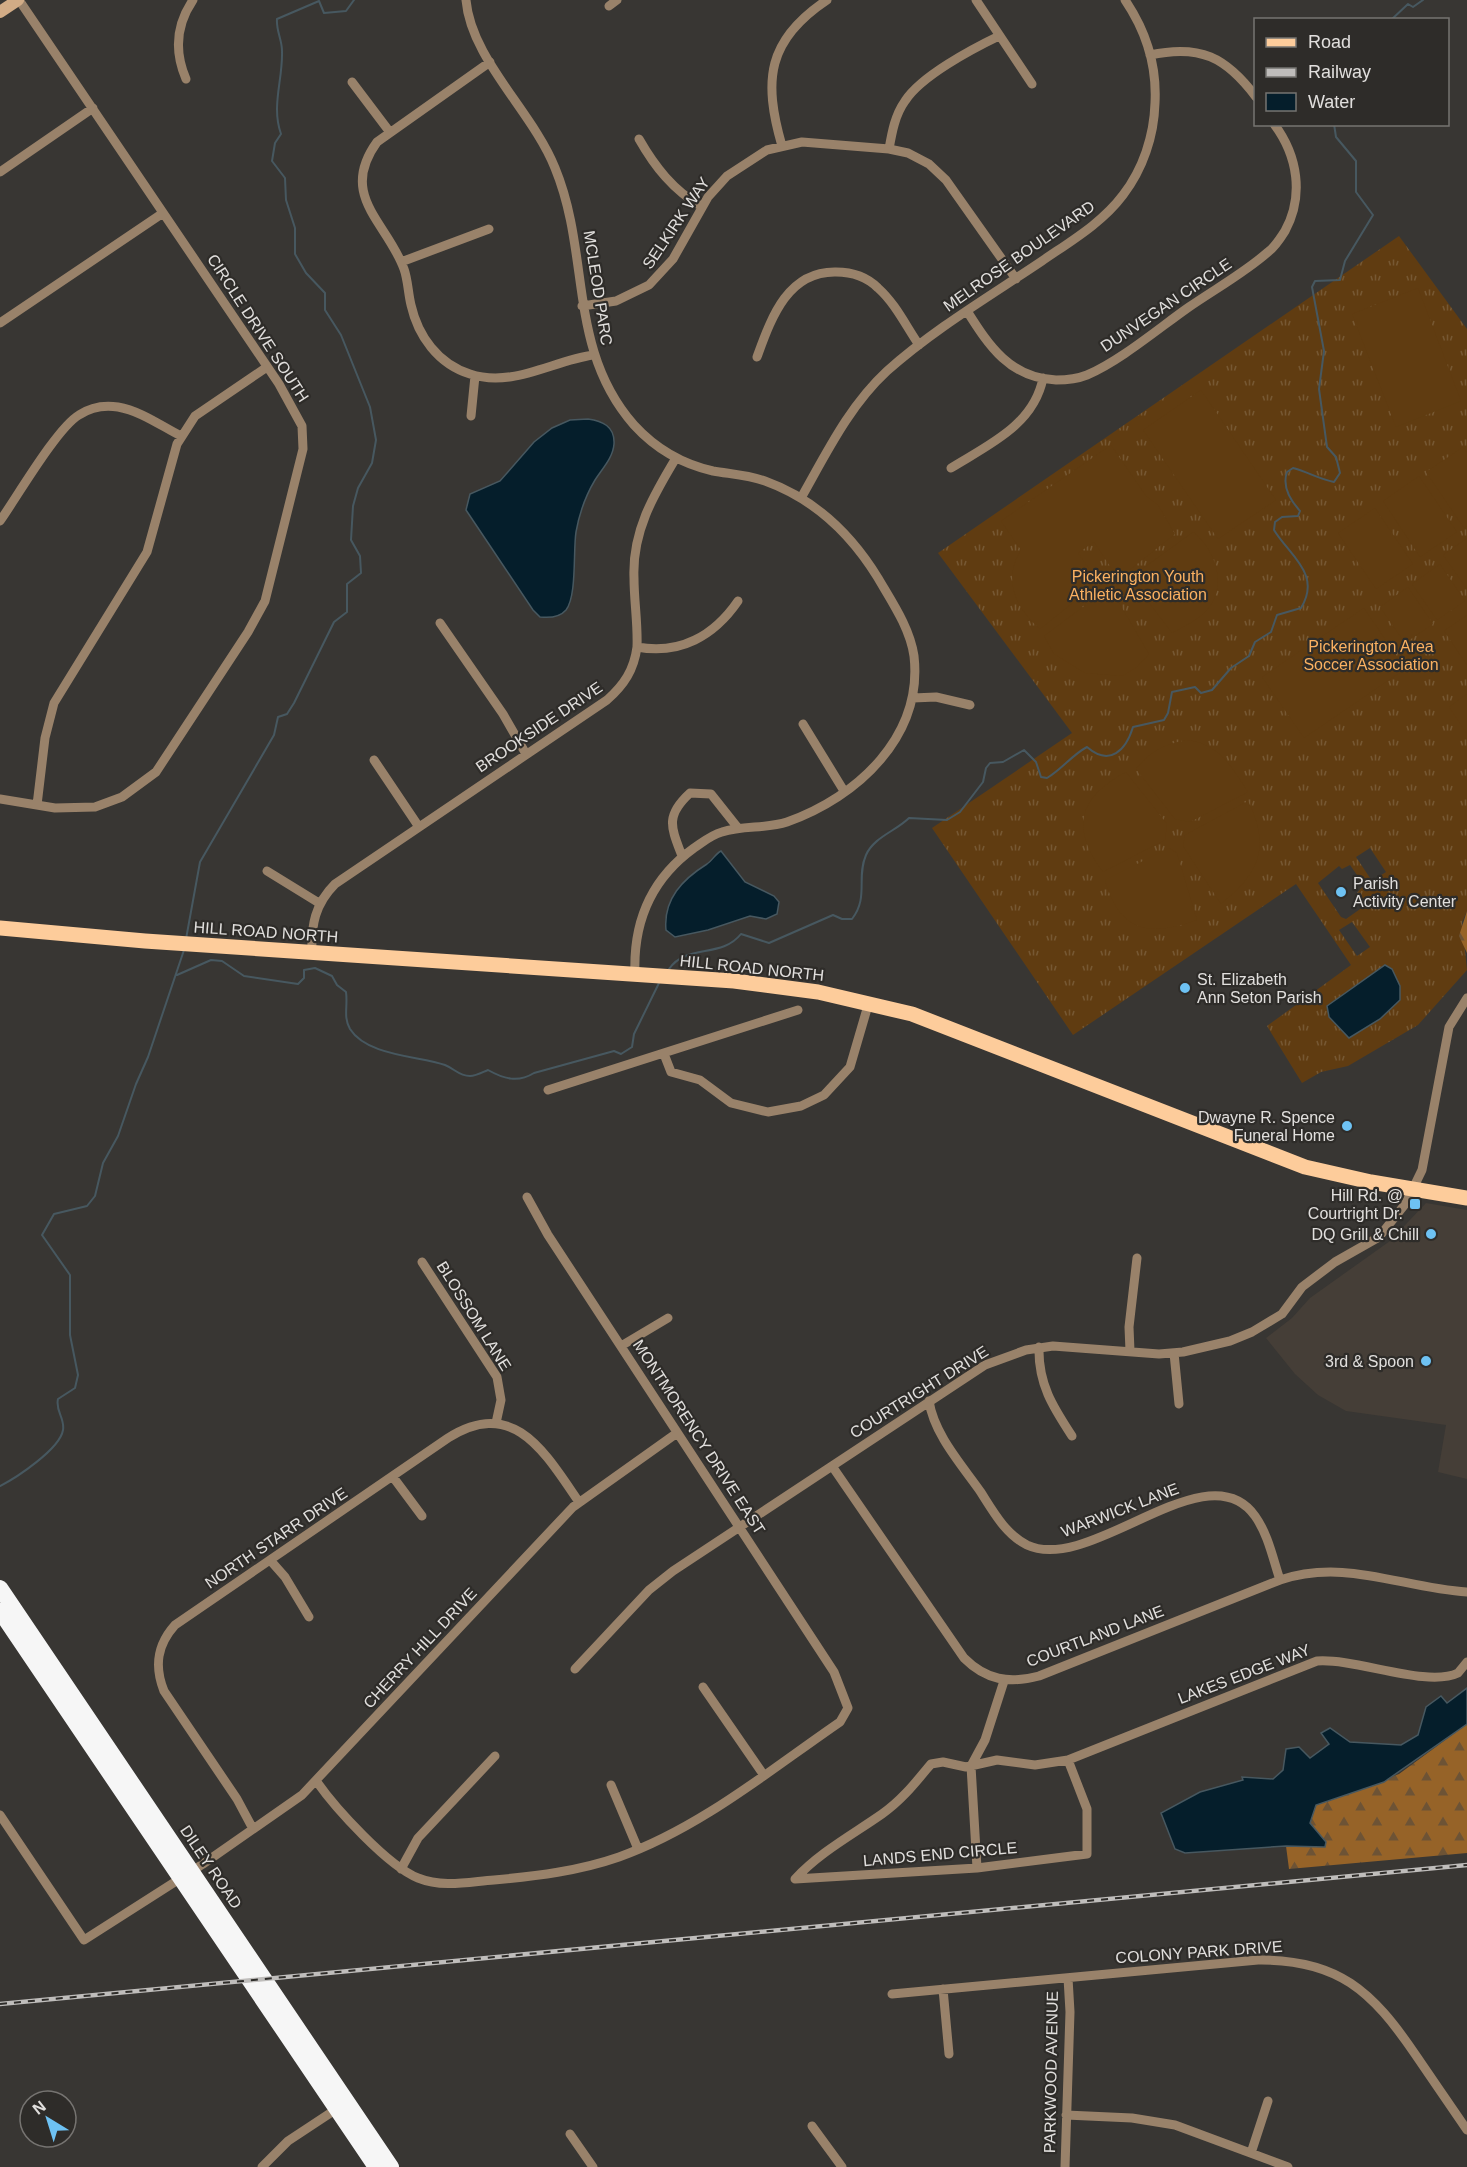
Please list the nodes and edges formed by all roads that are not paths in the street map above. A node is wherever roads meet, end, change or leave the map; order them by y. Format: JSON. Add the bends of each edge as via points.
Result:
{"nodes":[{"id":1,"x":19,"y":0,"type":"edge"},
{"id":2,"x":193,"y":0,"type":"edge"},
{"id":3,"x":466,"y":0,"type":"edge"},
{"id":4,"x":827,"y":0,"type":"edge"},
{"id":5,"x":976,"y":0,"type":"edge"},
{"id":6,"x":1125,"y":0,"type":"edge"},
{"id":7,"x":0,"y":12,"type":"edge"},
{"id":8,"x":999,"y":36,"type":"junction"},
{"id":9,"x":1150,"y":55,"type":"junction"},
{"id":10,"x":490,"y":62,"type":"junction"},
{"id":11,"x":186,"y":79,"type":"dead end"},
{"id":12,"x":352,"y":82,"type":"dead end"},
{"id":13,"x":1032,"y":84,"type":"dead end"},
{"id":14,"x":1254,"y":95,"type":"edge"},
{"id":15,"x":93,"y":108,"type":"junction"},
{"id":16,"x":1275,"y":126,"type":"edge"},
{"id":17,"x":389,"y":132,"type":"junction"},
{"id":18,"x":639,"y":139,"type":"dead end"},
{"id":19,"x":782,"y":146,"type":"junction"},
{"id":20,"x":889,"y":149,"type":"junction"},
{"id":21,"x":0,"y":172,"type":"edge"},
{"id":22,"x":702,"y":207,"type":"junction"},
{"id":23,"x":164,"y":213,"type":"junction"},
{"id":24,"x":489,"y":229,"type":"dead end"},
{"id":25,"x":401,"y":262,"type":"junction"},
{"id":26,"x":1016,"y":279,"type":"junction"},
{"id":27,"x":582,"y":306,"type":"junction"},
{"id":28,"x":967,"y":311,"type":"junction"},
{"id":29,"x":0,"y":323,"type":"edge"},
{"id":30,"x":919,"y":345,"type":"junction"},
{"id":31,"x":593,"y":355,"type":"junction"},
{"id":32,"x":757,"y":357,"type":"dead end"},
{"id":33,"x":267,"y":367,"type":"junction"},
{"id":34,"x":475,"y":376,"type":"junction"},
{"id":35,"x":1043,"y":378,"type":"junction"},
{"id":36,"x":471,"y":416,"type":"dead end"},
{"id":37,"x":181,"y":436,"type":"junction"},
{"id":38,"x":676,"y":458,"type":"junction"},
{"id":39,"x":951,"y":468,"type":"dead end"},
{"id":40,"x":801,"y":498,"type":"junction"},
{"id":41,"x":0,"y":521,"type":"edge"},
{"id":42,"x":738,"y":601,"type":"dead end"},
{"id":43,"x":440,"y":623,"type":"dead end"},
{"id":44,"x":637,"y":648,"type":"junction"},
{"id":45,"x":913,"y":698,"type":"junction"},
{"id":46,"x":970,"y":705,"type":"dead end"},
{"id":47,"x":803,"y":724,"type":"dead end"},
{"id":48,"x":526,"y":754,"type":"junction"},
{"id":49,"x":374,"y":760,"type":"dead end"},
{"id":50,"x":844,"y":791,"type":"junction"},
{"id":51,"x":0,"y":799,"type":"edge"},
{"id":52,"x":38,"y":805,"type":"junction"},
{"id":53,"x":419,"y":827,"type":"junction"},
{"id":54,"x":738,"y":828,"type":"junction"},
{"id":55,"x":682,"y":856,"type":"junction"},
{"id":56,"x":267,"y":871,"type":"dead end"},
{"id":57,"x":319,"y":903,"type":"junction"},
{"id":58,"x":0,"y":928,"type":"edge"},
{"id":59,"x":312,"y":953,"type":"junction"},
{"id":60,"x":635,"y":974,"type":"junction"},
{"id":61,"x":1467,"y":998,"type":"edge"},
{"id":62,"x":869,"y":1002,"type":"junction"},
{"id":63,"x":798,"y":1010,"type":"dead end"},
{"id":64,"x":664,"y":1053,"type":"junction"},
{"id":65,"x":548,"y":1090,"type":"dead end"},
{"id":66,"x":1413,"y":1189,"type":"junction"},
{"id":67,"x":527,"y":1197,"type":"dead end"},
{"id":68,"x":1467,"y":1198,"type":"edge"},
{"id":69,"x":1137,"y":1258,"type":"dead end"},
{"id":70,"x":422,"y":1262,"type":"dead end"},
{"id":71,"x":668,"y":1318,"type":"dead end"},
{"id":72,"x":621,"y":1346,"type":"junction"},
{"id":73,"x":1040,"y":1347,"type":"junction"},
{"id":74,"x":1130,"y":1351,"type":"junction"},
{"id":75,"x":1174,"y":1353,"type":"junction"},
{"id":76,"x":929,"y":1401,"type":"junction"},
{"id":77,"x":1179,"y":1404,"type":"dead end"},
{"id":78,"x":496,"y":1423,"type":"junction"},
{"id":79,"x":677,"y":1433,"type":"junction"},
{"id":80,"x":1072,"y":1436,"type":"dead end"},
{"id":81,"x":832,"y":1466,"type":"junction"},
{"id":82,"x":393,"y":1477,"type":"junction"},
{"id":83,"x":579,"y":1502,"type":"junction"},
{"id":84,"x":422,"y":1516,"type":"dead end"},
{"id":85,"x":739,"y":1527,"type":"junction"},
{"id":86,"x":270,"y":1560,"type":"junction"},
{"id":87,"x":1280,"y":1580,"type":"junction"},
{"id":88,"x":0,"y":1588,"type":"edge"},
{"id":89,"x":1466,"y":1595,"type":"edge"},
{"id":90,"x":0,"y":1611,"type":"edge"},
{"id":91,"x":309,"y":1617,"type":"dead end"},
{"id":92,"x":1467,"y":1662,"type":"edge"},
{"id":93,"x":575,"y":1669,"type":"dead end"},
{"id":94,"x":1004,"y":1681,"type":"junction"},
{"id":95,"x":703,"y":1687,"type":"dead end"},
{"id":96,"x":495,"y":1756,"type":"dead end"},
{"id":97,"x":1068,"y":1760,"type":"junction"},
{"id":98,"x":971,"y":1766,"type":"junction"},
{"id":99,"x":763,"y":1774,"type":"junction"},
{"id":100,"x":317,"y":1782,"type":"junction"},
{"id":101,"x":611,"y":1785,"type":"dead end"},
{"id":102,"x":0,"y":1815,"type":"edge"},
{"id":103,"x":254,"y":1829,"type":"junction"},
{"id":104,"x":638,"y":1849,"type":"junction"},
{"id":105,"x":977,"y":1868,"type":"junction"},
{"id":106,"x":401,"y":1869,"type":"junction"},
{"id":107,"x":186,"y":1874,"type":"junction"},
{"id":108,"x":795,"y":1879,"type":"joint"},
{"id":109,"x":1068,"y":1978,"type":"junction"},
{"id":110,"x":943,"y":1989,"type":"junction"},
{"id":111,"x":892,"y":1994,"type":"dead end"},
{"id":112,"x":949,"y":2054,"type":"dead end"},
{"id":113,"x":1268,"y":2101,"type":"dead end"},
{"id":114,"x":342,"y":2105,"type":"junction"},
{"id":115,"x":1066,"y":2115,"type":"junction"},
{"id":116,"x":812,"y":2126,"type":"dead end"},
{"id":117,"x":1467,"y":2130,"type":"edge"},
{"id":118,"x":570,"y":2134,"type":"dead end"},
{"id":119,"x":1251,"y":2153,"type":"junction"},
{"id":120,"x":262,"y":2167,"type":"edge"},
{"id":121,"x":376,"y":2167,"type":"edge"},
{"id":122,"x":391,"y":2167,"type":"edge"},
{"id":123,"x":593,"y":2167,"type":"edge"},
{"id":124,"x":842,"y":2167,"type":"edge"},
{"id":125,"x":1065,"y":2167,"type":"edge"},
{"id":126,"x":1288,"y":2167,"type":"edge"}],
"edges":[{"from":1,"to":7,"type":"main road"},
{"from":1,"to":15,"type":"street","name":"CIRCLE DRIVE SOUTH"},
{"from":2,"to":11,"type":"street","via":[[182,21],[177,44]]},
{"from":3,"to":10,"type":"street","name":"MCLEOD PARC","via":[[474,34]]},
{"from":4,"to":19,"type":"street","via":[[789,32],[773,64],[772,103]]},
{"from":5,"to":8,"type":"street"},
{"from":6,"to":9,"type":"street","name":"MELROSE BOULEVARD","via":[[1140,25]]},
{"from":8,"to":13,"type":"street"},
{"from":8,"to":20,"type":"street","via":[[913,92],[896,119]]},
{"from":9,"to":14,"type":"street","via":[[1183,51],[1207,54],[1227,65]]},
{"from":9,"to":26,"type":"street","name":"MELROSE BOULEVARD","via":[[1155,114],[1147,149],[1132,182],[1098,221]]},
{"from":10,"to":17,"type":"street"},
{"from":10,"to":27,"type":"street","name":"MCLEOD PARC","via":[[544,144],[563,188],[574,235]]},
{"from":12,"to":17,"type":"street"},
{"from":15,"to":21,"type":"street"},
{"from":15,"to":23,"type":"street","name":"CIRCLE DRIVE SOUTH"},
{"from":16,"to":35,"type":"street","name":"DUNVEGAN CIRCLE","via":[[1290,151],[1296,197],[1289,220],[1270,250],[1102,367],[1068,380]]},
{"from":17,"to":25,"type":"street","via":[[370,152],[363,182],[368,208]]},
{"from":18,"to":22,"type":"street","via":[[665,178]]},
{"from":19,"to":20,"type":"street","name":"SELKIRK WAY","via":[[818,141]]},
{"from":19,"to":22,"type":"street","name":"SELKIRK WAY","via":[[736,168],[718,184]]},
{"from":20,"to":26,"type":"street","name":"SELKIRK WAY","via":[[919,158],[938,171]]},
{"from":22,"to":27,"type":"street","name":"SELKIRK WAY","via":[[673,259],[649,285],[616,301]]},
{"from":23,"to":29,"type":"street"},
{"from":23,"to":33,"type":"street","name":"CIRCLE DRIVE SOUTH"},
{"from":24,"to":25,"type":"street"},
{"from":25,"to":34,"type":"street","via":[[413,312],[428,345],[456,369]]},
{"from":26,"to":28,"type":"street","name":"MELROSE BOULEVARD"},
{"from":27,"to":31,"type":"street","name":"MCLEOD PARC"},
{"from":28,"to":30,"type":"street","name":"MELROSE BOULEVARD"},
{"from":28,"to":35,"type":"street","name":"DUNVEGAN CIRCLE","via":[[1000,358],[1020,371]]},
{"from":30,"to":32,"type":"street","via":[[878,288],[847,272],[824,272],[803,280],[786,295]]},
{"from":30,"to":40,"type":"street","name":"MELROSE BOULEVARD","via":[[858,403]]},
{"from":31,"to":34,"type":"street","via":[[513,377]]},
{"from":31,"to":38,"type":"street","name":"MCLEOD PARC","via":[[606,385],[626,415],[651,441]]},
{"from":33,"to":37,"type":"street","via":[[195,416]]},
{"from":33,"to":52,"type":"street","name":"CIRCLE DRIVE SOUTH","via":[[302,426],[303,449],[273,577],[260,611],[148,780],[122,797],[95,807]]},
{"from":34,"to":36,"type":"street"},
{"from":35,"to":39,"type":"street","via":[[1036,401],[1023,419]]},
{"from":37,"to":41,"type":"street","via":[[120,407],[87,410],[61,433]]},
{"from":37,"to":52,"type":"street","via":[[147,552],[54,703],[45,738]]},
{"from":38,"to":40,"type":"street","name":"MCLEOD PARC","via":[[691,466],[762,480]]},
{"from":38,"to":44,"type":"street","name":"BROOKSIDE DRIVE","via":[[647,509],[636,543]]},
{"from":40,"to":45,"type":"street","name":"MCLEOD PARC","via":[[858,549],[890,599],[911,643]]},
{"from":42,"to":44,"type":"street","via":[[719,624],[693,642],[671,649]]},
{"from":43,"to":48,"type":"street"},
{"from":44,"to":48,"type":"street","name":"BROOKSIDE DRIVE","via":[[630,673],[616,692]]},
{"from":45,"to":46,"type":"street"},
{"from":45,"to":50,"type":"street","name":"MCLEOD PARC","via":[[893,746],[878,764]]},
{"from":47,"to":50,"type":"street"},
{"from":48,"to":53,"type":"street","name":"BROOKSIDE DRIVE"},
{"from":49,"to":53,"type":"street"},
{"from":50,"to":54,"type":"street","name":"MCLEOD PARC","via":[[787,822]]},
{"from":51,"to":52,"type":"street","name":"CIRCLE DRIVE SOUTH"},
{"from":53,"to":57,"type":"street","name":"BROOKSIDE DRIVE","via":[[343,878]]},
{"from":54,"to":55,"type":"street","name":"MCLEOD PARC","via":[[715,834]]},
{"from":54,"to":55,"type":"street","via":[[711,794],[690,793],[674,808],[671,819]]},
{"from":55,"to":60,"type":"street","name":"MCLEOD PARC","via":[[661,877],[647,905],[636,941]]},
{"from":56,"to":57,"type":"street"},
{"from":57,"to":59,"type":"street","via":[[313,924]]},
{"from":58,"to":59,"type":"main road","name":"HILL ROAD NORTH"},
{"from":59,"to":60,"type":"main road","name":"HILL ROAD NORTH"},
{"from":60,"to":62,"type":"main road","name":"HILL ROAD NORTH","via":[[782,986]]},
{"from":61,"to":66,"type":"street","name":"COURTRIGHT DRIVE","via":[[1449,1028],[1422,1170]]},
{"from":62,"to":64,"type":"street","via":[[850,1067],[824,1095],[801,1106],[768,1112],[731,1103],[700,1080],[671,1072]]},
{"from":62,"to":66,"type":"main road","name":"HILL ROAD NORTH","via":[[960,1031],[1282,1159],[1340,1176]]},
{"from":63,"to":64,"type":"street"},
{"from":64,"to":65,"type":"street"},
{"from":66,"to":68,"type":"main road","name":"HILL ROAD NORTH"},
{"from":66,"to":75,"type":"street","name":"COURTRIGHT DRIVE","via":[[1379,1237],[1302,1287],[1282,1314],[1230,1341]]},
{"from":67,"to":72,"type":"street","name":"MONTMORENCY DRIVE EAST"},
{"from":69,"to":74,"type":"street"},
{"from":70,"to":78,"type":"street","name":"BLOSSOM LANE","via":[[497,1377],[501,1400]]},
{"from":71,"to":72,"type":"street"},
{"from":72,"to":79,"type":"street","name":"MONTMORENCY DRIVE EAST"},
{"from":73,"to":74,"type":"street","name":"COURTRIGHT DRIVE","via":[[1064,1345]]},
{"from":73,"to":76,"type":"street","name":"COURTRIGHT DRIVE","via":[[985,1365]]},
{"from":73,"to":80,"type":"street","via":[[1045,1391]]},
{"from":74,"to":75,"type":"street","name":"COURTRIGHT DRIVE"},
{"from":75,"to":77,"type":"street"},
{"from":76,"to":81,"type":"street","name":"COURTRIGHT DRIVE"},
{"from":76,"to":87,"type":"street","name":"WARWICK LANE","via":[[930,1413],[941,1434],[1001,1523],[1028,1545],[1050,1550],[1074,1546],[1194,1498],[1226,1496],[1239,1501],[1255,1516]]},
{"from":78,"to":82,"type":"street","name":"NORTH STARR DRIVE","via":[[457,1432]]},
{"from":78,"to":83,"type":"street","via":[[512,1427],[534,1442]]},
{"from":79,"to":83,"type":"street","name":"CHERRY HILL DRIVE"},
{"from":79,"to":85,"type":"street","name":"MONTMORENCY DRIVE EAST"},
{"from":81,"to":85,"type":"street","name":"COURTRIGHT DRIVE"},
{"from":81,"to":94,"type":"street","via":[[964,1658],[981,1673]]},
{"from":82,"to":84,"type":"street"},
{"from":82,"to":86,"type":"street","name":"NORTH STARR DRIVE"},
{"from":83,"to":100,"type":"street","name":"CHERRY HILL DRIVE"},
{"from":85,"to":93,"type":"street","name":"COURTRIGHT DRIVE","via":[[649,1590]]},
{"from":85,"to":99,"type":"street","name":"MONTMORENCY DRIVE EAST","via":[[822,1652],[848,1708],[840,1722]]},
{"from":86,"to":91,"type":"street"},
{"from":86,"to":103,"type":"street","name":"NORTH STARR DRIVE","via":[[175,1625],[161,1644],[158,1660],[164,1690]]},
{"from":87,"to":89,"type":"street","name":"COURTLAND LANE","via":[[1328,1570]]},
{"from":87,"to":94,"type":"street","name":"COURTLAND LANE","via":[[1038,1676]]},
{"from":88,"to":107,"type":"highway","name":"DILEY ROAD"},
{"from":90,"to":107,"type":"highway","name":"DILEY ROAD"},
{"from":92,"to":97,"type":"street","name":"LAKES EDGE WAY","via":[[1458,1673],[1435,1678],[1341,1661],[1317,1661]]},
{"from":94,"to":98,"type":"street","via":[[985,1740]]},
{"from":95,"to":99,"type":"street"},
{"from":96,"to":106,"type":"street","via":[[418,1838]]},
{"from":97,"to":98,"type":"street","name":"LAKES EDGE WAY","via":[[1023,1766],[989,1760]]},
{"from":97,"to":105,"type":"street","name":"LANDS END CIRCLE","via":[[1086,1809],[1087,1854]]},
{"from":98,"to":105,"type":"street"},
{"from":98,"to":108,"type":"street","name":"LAKES EDGE WAY","via":[[931,1764],[909,1792],[822,1854]]},
{"from":99,"to":104,"type":"street","via":[[677,1831]]},
{"from":100,"to":103,"type":"street","name":"CHERRY HILL DRIVE"},
{"from":100,"to":106,"type":"street","via":[[339,1810]]},
{"from":101,"to":104,"type":"street"},
{"from":102,"to":107,"type":"street","name":"CHERRY HILL DRIVE","via":[[84,1940]]},
{"from":103,"to":107,"type":"street","name":"CHERRY HILL DRIVE"},
{"from":104,"to":106,"type":"street","via":[[574,1870],[455,1884],[420,1879]]},
{"from":105,"to":108,"type":"street","name":"LANDS END CIRCLE"},
{"from":107,"to":114,"type":"highway","name":"DILEY ROAD"},
{"from":109,"to":110,"type":"street","name":"COLONY PARK DRIVE"},
{"from":109,"to":115,"type":"street","name":"PARKWOOD AVENUE"},
{"from":109,"to":117,"type":"street","name":"COLONY PARK DRIVE","via":[[1258,1960],[1292,1960],[1329,1970],[1350,1981],[1379,2005]]},
{"from":110,"to":111,"type":"street","name":"COLONY PARK DRIVE"},
{"from":110,"to":112,"type":"street"},
{"from":113,"to":119,"type":"street"},
{"from":114,"to":120,"type":"street","via":[[288,2141]]},
{"from":114,"to":121,"type":"highway","name":"DILEY ROAD"},
{"from":114,"to":122,"type":"highway","name":"DILEY ROAD"},
{"from":115,"to":119,"type":"street","via":[[1156,2121]]},
{"from":115,"to":125,"type":"street","name":"PARKWOOD AVENUE"},
{"from":116,"to":124,"type":"street"},
{"from":118,"to":123,"type":"street"},
{"from":119,"to":126,"type":"street"}]}
